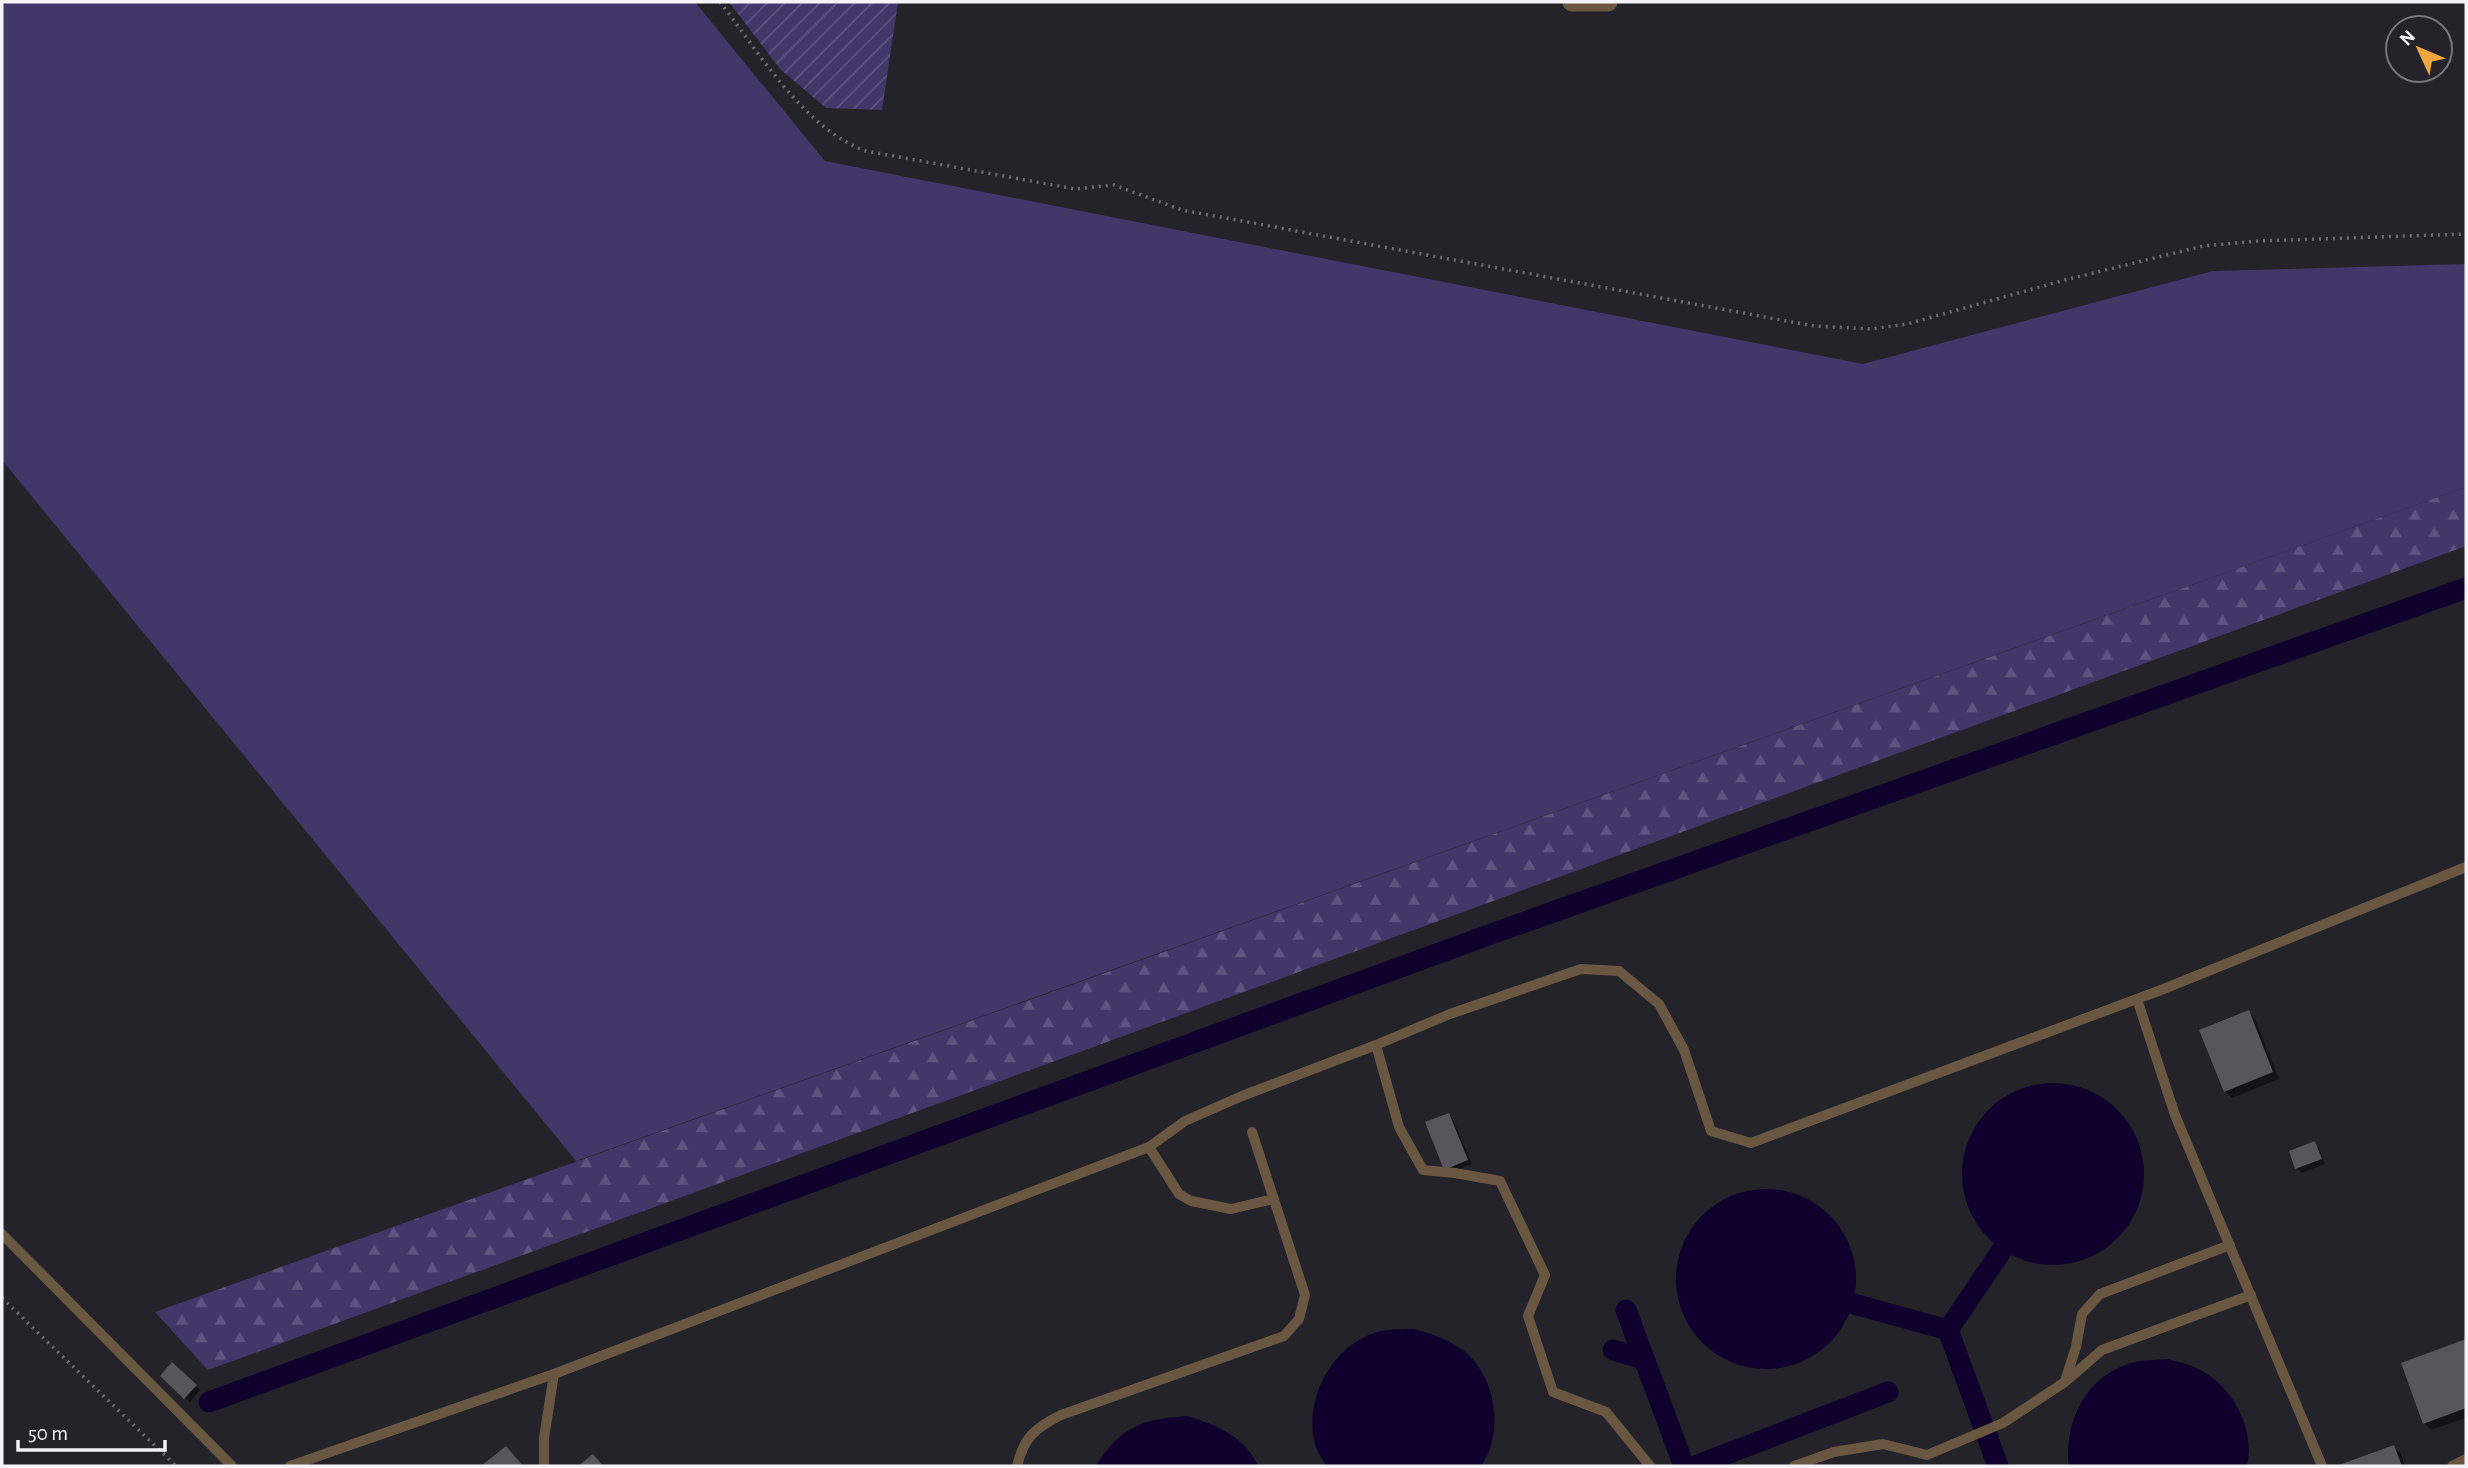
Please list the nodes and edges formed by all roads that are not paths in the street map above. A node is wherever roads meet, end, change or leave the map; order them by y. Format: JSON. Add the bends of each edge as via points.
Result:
{"nodes":[{"id":1,"x":1572,"y":2,"type":"edge"},
{"id":2,"x":1608,"y":2,"type":"edge"},
{"id":3,"x":2466,"y":867,"type":"edge"},
{"id":4,"x":2137,"y":999,"type":"junction"},
{"id":5,"x":1376,"y":1045,"type":"junction"},
{"id":6,"x":1252,"y":1132,"type":"dead end"},
{"id":7,"x":1149,"y":1147,"type":"junction"},
{"id":8,"x":1274,"y":1199,"type":"junction"},
{"id":9,"x":2,"y":1234,"type":"edge"},
{"id":10,"x":2230,"y":1245,"type":"junction"},
{"id":11,"x":2251,"y":1295,"type":"junction"},
{"id":12,"x":554,"y":1374,"type":"junction"},
{"id":13,"x":2065,"y":1382,"type":"junction"},
{"id":14,"x":2466,"y":1459,"type":"edge"},
{"id":15,"x":232,"y":1466,"type":"edge"},
{"id":16,"x":290,"y":1466,"type":"edge"},
{"id":17,"x":544,"y":1466,"type":"edge"},
{"id":18,"x":1017,"y":1466,"type":"edge"},
{"id":19,"x":1650,"y":1466,"type":"edge"},
{"id":20,"x":1794,"y":1466,"type":"edge"},
{"id":21,"x":2322,"y":1466,"type":"edge"},
{"id":22,"x":2452,"y":1466,"type":"edge"}],
"edges":[{"from":1,"to":2,"type":"street"},
{"from":3,"to":4,"type":"lane"},
{"from":4,"to":5,"type":"lane","via":[[1751,1143],[1711,1131],[1684,1049],[1659,1004],[1619,971],[1581,969]]},
{"from":4,"to":10,"type":"lane","via":[[2175,1115]]},
{"from":5,"to":7,"type":"lane","via":[[1185,1121]]},
{"from":5,"to":19,"type":"lane","via":[[1399,1127],[1423,1170],[1500,1181],[1545,1275],[1528,1316],[1553,1392],[1606,1412]]},
{"from":6,"to":8,"type":"lane"},
{"from":7,"to":8,"type":"lane","via":[[1179,1194],[1191,1202],[1231,1209]]},
{"from":7,"to":12,"type":"lane"},
{"from":8,"to":18,"type":"lane","via":[[1305,1295],[1299,1319],[1284,1336],[1061,1415],[1039,1426],[1022,1446]]},
{"from":9,"to":15,"type":"lane"},
{"from":10,"to":11,"type":"lane"},
{"from":10,"to":13,"type":"lane","via":[[2100,1294],[2082,1314]]},
{"from":11,"to":13,"type":"lane","via":[[2102,1350]]},
{"from":11,"to":21,"type":"lane"},
{"from":12,"to":16,"type":"lane"},
{"from":12,"to":17,"type":"lane"},
{"from":13,"to":20,"type":"lane","via":[[2003,1423],[1927,1455],[1883,1444],[1834,1452]]},
{"from":14,"to":22,"type":"lane"}]}
